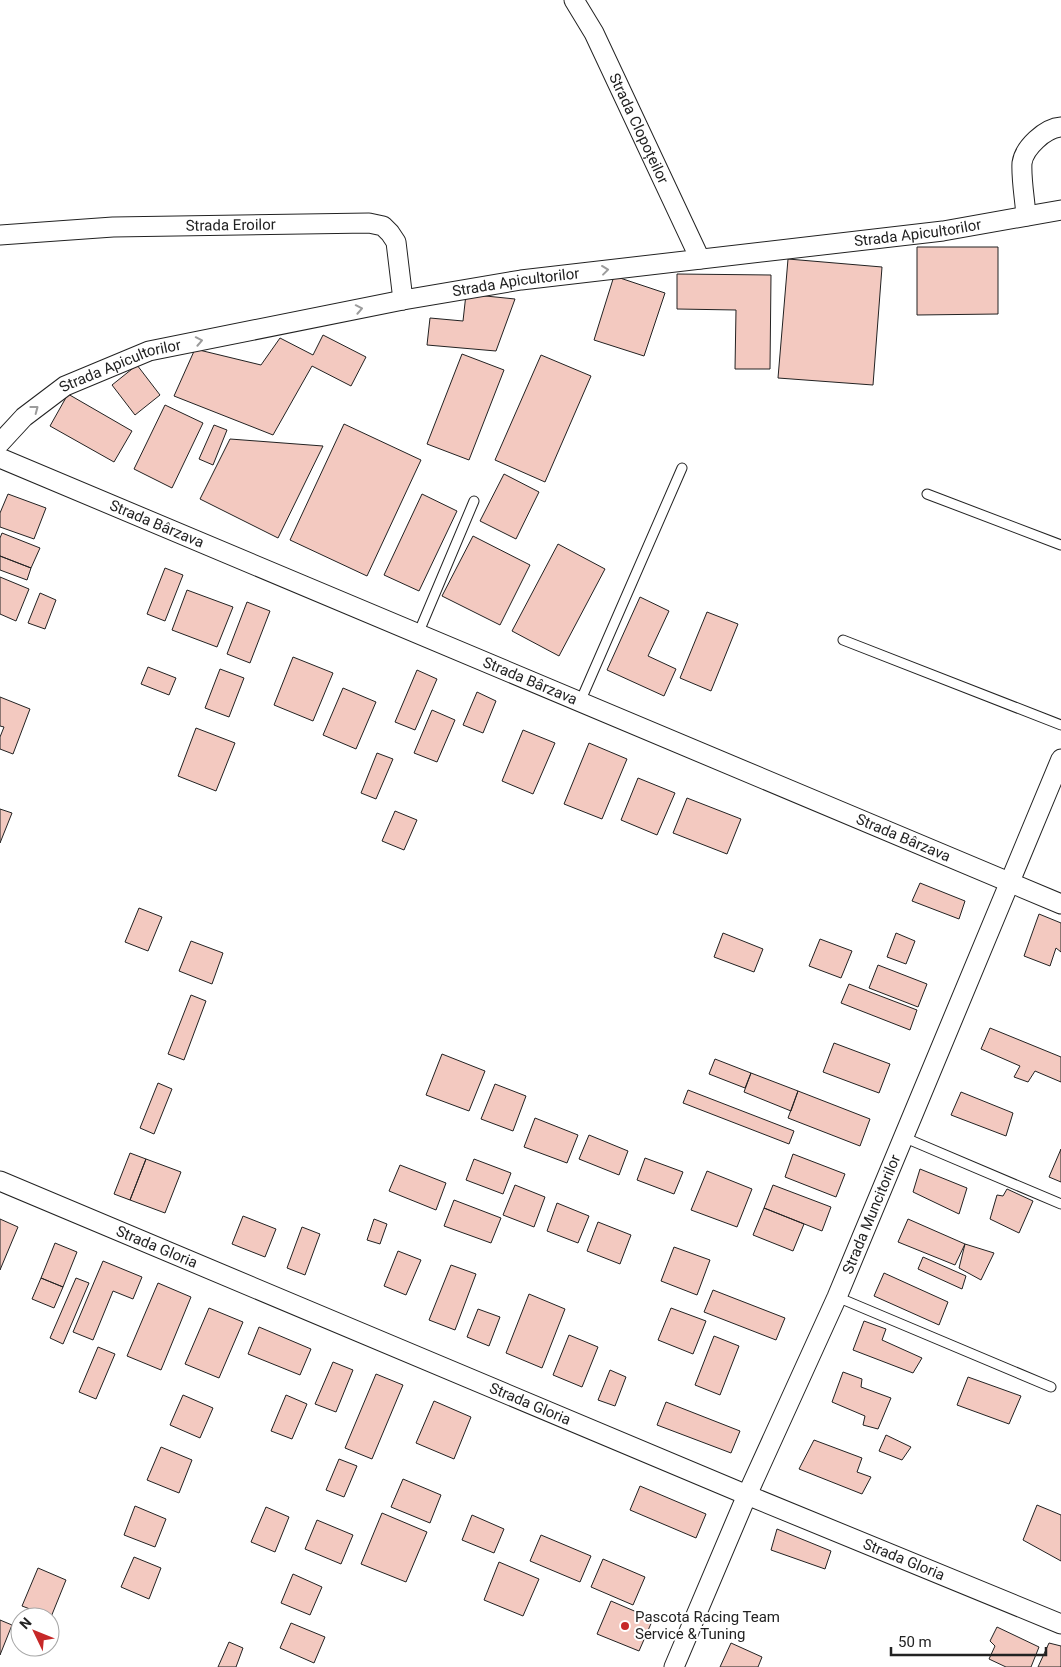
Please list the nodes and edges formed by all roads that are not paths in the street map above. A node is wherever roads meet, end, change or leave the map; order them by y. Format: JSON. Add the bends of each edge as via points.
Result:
{"nodes":[{"id":1,"x":574,"y":0,"type":"edge"},
{"id":2,"x":1061,"y":127,"type":"edge"},
{"id":3,"x":1061,"y":210,"type":"edge"},
{"id":4,"x":1026,"y":216,"type":"junction"},
{"id":5,"x":0,"y":235,"type":"edge"},
{"id":6,"x":700,"y":259,"type":"junction"},
{"id":7,"x":403,"y":300,"type":"junction"},
{"id":8,"x":0,"y":443,"type":"edge"},
{"id":9,"x":0,"y":458,"type":"edge"},
{"id":10,"x":682,"y":468,"type":"dead end"},
{"id":11,"x":927,"y":494,"type":"dead end"},
{"id":12,"x":474,"y":501,"type":"dead end"},
{"id":13,"x":1061,"y":544,"type":"edge"},
{"id":14,"x":418,"y":634,"type":"junction"},
{"id":15,"x":843,"y":640,"type":"dead end"},
{"id":16,"x":580,"y":702,"type":"junction"},
{"id":17,"x":1061,"y":725,"type":"edge"},
{"id":18,"x":1061,"y":759,"type":"edge"},
{"id":19,"x":1010,"y":882,"type":"junction"},
{"id":20,"x":1061,"y":904,"type":"edge"},
{"id":21,"x":903,"y":1137,"type":"junction"},
{"id":22,"x":0,"y":1181,"type":"edge"},
{"id":23,"x":1061,"y":1204,"type":"edge"},
{"id":24,"x":837,"y":1296,"type":"junction"},
{"id":25,"x":1050,"y":1387,"type":"dead end"},
{"id":26,"x":747,"y":1495,"type":"junction"},
{"id":27,"x":1061,"y":1624,"type":"edge"},
{"id":28,"x":674,"y":1667,"type":"edge"}],
"edges":[{"from":1,"to":6,"type":"street","name":"Strada Clopoțeilor","via":[[594,33]]},
{"from":2,"to":4,"type":"street","via":[[1040,136],[1022,162]]},
{"from":3,"to":4,"type":"street","name":"Strada Apicultorilor"},
{"from":4,"to":6,"type":"street","name":"Strada Apicultorilor","via":[[943,231]]},
{"from":5,"to":7,"type":"street","name":"Strada Eroilor","via":[[113,226],[369,223],[383,226],[396,242]]},
{"from":7,"to":6,"type":"street","name":"Strada Apicultorilor","one_way":true,"via":[[522,280]]},
{"from":8,"to":7,"type":"street","name":"Strada Apicultorilor","one_way":true,"via":[[24,417],[65,386],[149,351]]},
{"from":9,"to":14,"type":"street","name":"Strada Bârzava"},
{"from":10,"to":16,"type":"lane"},
{"from":11,"to":13,"type":"lane"},
{"from":12,"to":14,"type":"lane"},
{"from":14,"to":16,"type":"street","name":"Strada Bârzava"},
{"from":15,"to":17,"type":"lane"},
{"from":16,"to":19,"type":"street","name":"Strada Bârzava"},
{"from":18,"to":19,"type":"street","name":"Strada Muncitorilor"},
{"from":19,"to":20,"type":"street","name":"Strada Bârzava"},
{"from":19,"to":21,"type":"street","name":"Strada Muncitorilor"},
{"from":21,"to":23,"type":"lane"},
{"from":21,"to":24,"type":"street","name":"Strada Muncitorilor"},
{"from":22,"to":26,"type":"street","name":"Strada Gloria"},
{"from":24,"to":25,"type":"lane"},
{"from":24,"to":26,"type":"street","name":"Strada Muncitorilor"},
{"from":26,"to":27,"type":"street","name":"Strada Gloria"},
{"from":26,"to":28,"type":"street","name":"Strada Muncitorilor"}]}
